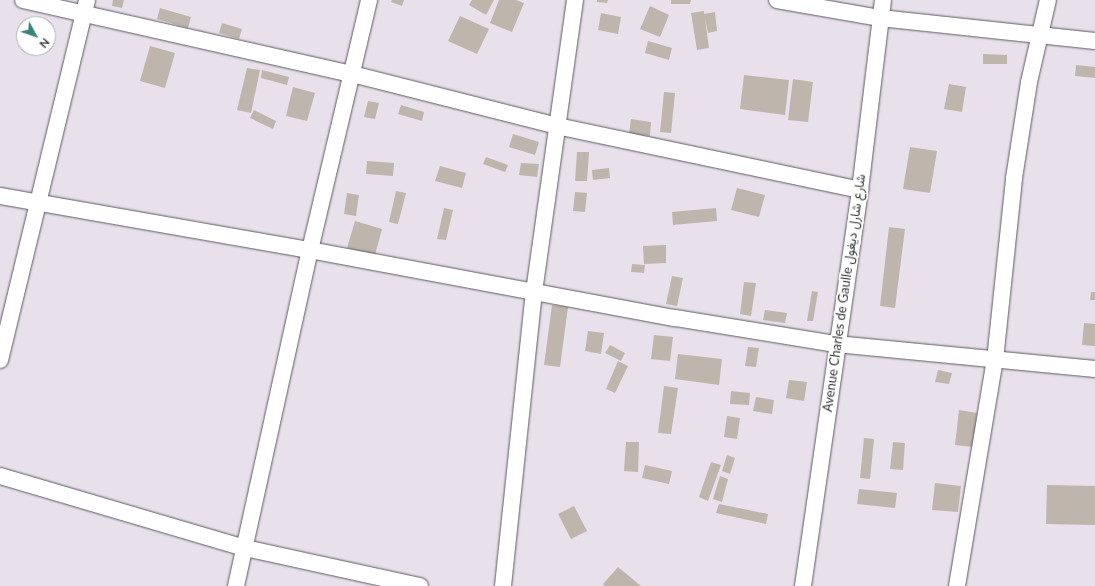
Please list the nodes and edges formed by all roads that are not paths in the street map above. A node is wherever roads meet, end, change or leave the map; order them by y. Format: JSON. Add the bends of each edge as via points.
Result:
{"nodes":[{"id":1,"x":23,"y":0,"type":"edge"},
{"id":2,"x":369,"y":0,"type":"edge"},
{"id":3,"x":575,"y":0,"type":"edge"},
{"id":4,"x":777,"y":0,"type":"edge"},
{"id":5,"x":883,"y":0,"type":"edge"},
{"id":6,"x":1048,"y":0,"type":"edge"},
{"id":7,"x":85,"y":7,"type":"edge"},
{"id":8,"x":880,"y":18,"type":"junction"},
{"id":9,"x":1042,"y":35,"type":"junction"},
{"id":10,"x":1095,"y":41,"type":"edge"},
{"id":11,"x":352,"y":74,"type":"junction"},
{"id":12,"x":557,"y":126,"type":"junction"},
{"id":13,"x":860,"y":190,"type":"junction"},
{"id":14,"x":0,"y":196,"type":"edge"},
{"id":15,"x":36,"y":204,"type":"junction"},
{"id":16,"x":310,"y":250,"type":"junction"},
{"id":17,"x":534,"y":292,"type":"junction"},
{"id":18,"x":836,"y":344,"type":"junction"},
{"id":19,"x":0,"y":360,"type":"edge"},
{"id":20,"x":995,"y":360,"type":"junction"},
{"id":21,"x":1095,"y":369,"type":"edge"},
{"id":22,"x":0,"y":476,"type":"edge"},
{"id":23,"x":245,"y":548,"type":"junction"},
{"id":24,"x":236,"y":586,"type":"edge"},
{"id":25,"x":420,"y":586,"type":"edge"},
{"id":26,"x":503,"y":586,"type":"edge"},
{"id":27,"x":803,"y":586,"type":"edge"},
{"id":28,"x":958,"y":586,"type":"edge"}],
"edges":[{"from":1,"to":7,"type":"street"},
{"from":2,"to":11,"type":"street"},
{"from":3,"to":12,"type":"street"},
{"from":4,"to":8,"type":"street"},
{"from":5,"to":8,"type":"street","name":"Avenue Charles de Gaulle شارع شارل ديغول"},
{"from":6,"to":9,"type":"street"},
{"from":7,"to":11,"type":"street"},
{"from":7,"to":15,"type":"street"},
{"from":8,"to":9,"type":"street"},
{"from":8,"to":13,"type":"street","name":"Avenue Charles de Gaulle شارع شارل ديغول"},
{"from":9,"to":10,"type":"street"},
{"from":9,"to":20,"type":"street","via":[[1029,82],[1014,178]]},
{"from":11,"to":12,"type":"street"},
{"from":11,"to":16,"type":"street"},
{"from":12,"to":13,"type":"street"},
{"from":12,"to":17,"type":"street"},
{"from":13,"to":18,"type":"street","name":"Avenue Charles de Gaulle شارع شارل ديغول"},
{"from":14,"to":15,"type":"street"},
{"from":15,"to":16,"type":"street"},
{"from":15,"to":19,"type":"street"},
{"from":16,"to":17,"type":"street"},
{"from":16,"to":23,"type":"street"},
{"from":17,"to":18,"type":"street"},
{"from":17,"to":26,"type":"street"},
{"from":18,"to":20,"type":"street"},
{"from":18,"to":27,"type":"street","name":"Avenue Charles de Gaulle شارع شارل ديغول"},
{"from":20,"to":21,"type":"street"},
{"from":20,"to":28,"type":"street"},
{"from":22,"to":23,"type":"street"},
{"from":23,"to":24,"type":"street"},
{"from":23,"to":25,"type":"street"}]}
